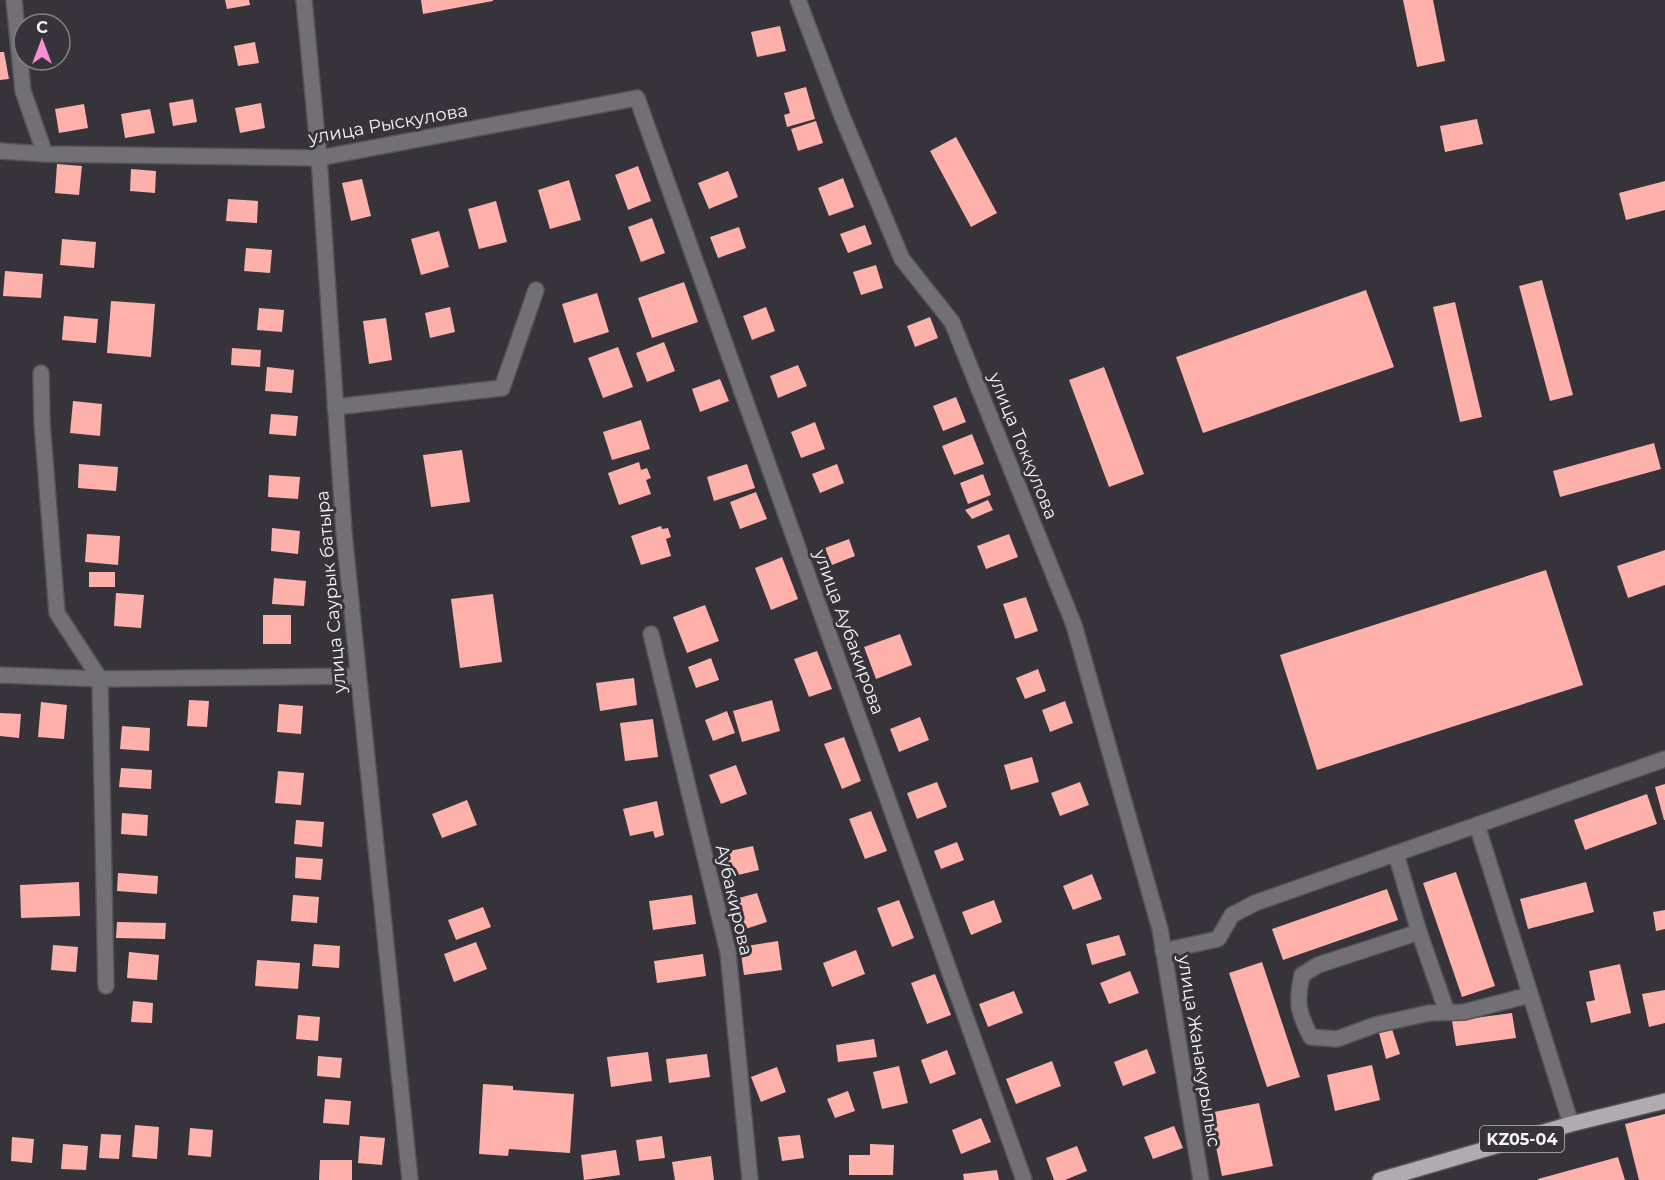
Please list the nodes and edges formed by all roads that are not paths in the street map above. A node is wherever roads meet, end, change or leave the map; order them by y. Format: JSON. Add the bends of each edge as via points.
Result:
{"nodes":[{"id":1,"x":14,"y":0,"type":"edge"},
{"id":2,"x":304,"y":0,"type":"edge"},
{"id":3,"x":798,"y":0,"type":"edge"},
{"id":4,"x":637,"y":98,"type":"joint"},
{"id":5,"x":0,"y":151,"type":"edge"},
{"id":6,"x":45,"y":154,"type":"junction"},
{"id":7,"x":319,"y":158,"type":"junction"},
{"id":8,"x":536,"y":290,"type":"dead end"},
{"id":9,"x":41,"y":373,"type":"dead end"},
{"id":10,"x":335,"y":407,"type":"junction"},
{"id":11,"x":651,"y":634,"type":"dead end"},
{"id":12,"x":0,"y":675,"type":"edge"},
{"id":13,"x":358,"y":676,"type":"junction"},
{"id":14,"x":100,"y":679,"type":"junction"},
{"id":15,"x":1665,"y":759,"type":"edge"},
{"id":16,"x":1477,"y":825,"type":"junction"},
{"id":17,"x":1396,"y":854,"type":"junction"},
{"id":18,"x":1160,"y":929,"type":"joint"},
{"id":19,"x":1419,"y":932,"type":"junction"},
{"id":20,"x":1163,"y":951,"type":"junction"},
{"id":21,"x":106,"y":986,"type":"dead end"},
{"id":22,"x":1530,"y":995,"type":"junction"},
{"id":23,"x":1447,"y":1012,"type":"junction"},
{"id":24,"x":1665,"y":1101,"type":"edge"},
{"id":25,"x":1571,"y":1124,"type":"junction"},
{"id":26,"x":410,"y":1180,"type":"edge"},
{"id":27,"x":750,"y":1180,"type":"edge"},
{"id":28,"x":1024,"y":1180,"type":"edge"},
{"id":29,"x":1201,"y":1180,"type":"edge"},
{"id":30,"x":1380,"y":1180,"type":"edge"}],
"edges":[{"from":1,"to":6,"type":"street","via":[[23,91]]},
{"from":2,"to":7,"type":"street","name":"улица Саурык батыра"},
{"from":3,"to":18,"type":"street","name":"улица Токкулова","via":[[902,259],[951,322],[1074,625]]},
{"from":4,"to":7,"type":"street","name":"улица Рыскулова"},
{"from":4,"to":28,"type":"street","name":"улица Аубакирова"},
{"from":5,"to":6,"type":"street","name":"улица Рыскулова"},
{"from":6,"to":7,"type":"street","name":"улица Рыскулова"},
{"from":7,"to":10,"type":"street","name":"улица Саурык батыра"},
{"from":8,"to":10,"type":"street","via":[[502,388]]},
{"from":9,"to":14,"type":"street","via":[[57,613]]},
{"from":10,"to":13,"type":"street","name":"улица Саурык батыра"},
{"from":11,"to":27,"type":"street","name":"Аубакирова","via":[[728,952]]},
{"from":12,"to":14,"type":"street"},
{"from":13,"to":14,"type":"street"},
{"from":13,"to":26,"type":"street","name":"улица Саурык батыра"},
{"from":14,"to":21,"type":"street"},
{"from":15,"to":16,"type":"street"},
{"from":16,"to":17,"type":"street"},
{"from":16,"to":22,"type":"street"},
{"from":17,"to":19,"type":"street"},
{"from":17,"to":20,"type":"street","via":[[1255,903],[1232,915],[1218,939]]},
{"from":18,"to":20,"type":"street","name":"улица Жанакурылыс"},
{"from":19,"to":23,"type":"street"},
{"from":19,"to":23,"type":"street","via":[[1318,965],[1302,975],[1298,995],[1301,1019],[1311,1037],[1337,1039],[1375,1025]]},
{"from":20,"to":29,"type":"street","name":"улица Жанакурылыс"},
{"from":22,"to":23,"type":"street","via":[[1464,1012]]},
{"from":22,"to":25,"type":"street"},
{"from":24,"to":25,"type":"main road","number":"KZ05-04"},
{"from":25,"to":30,"type":"main road","number":"KZ05-04"}]}
